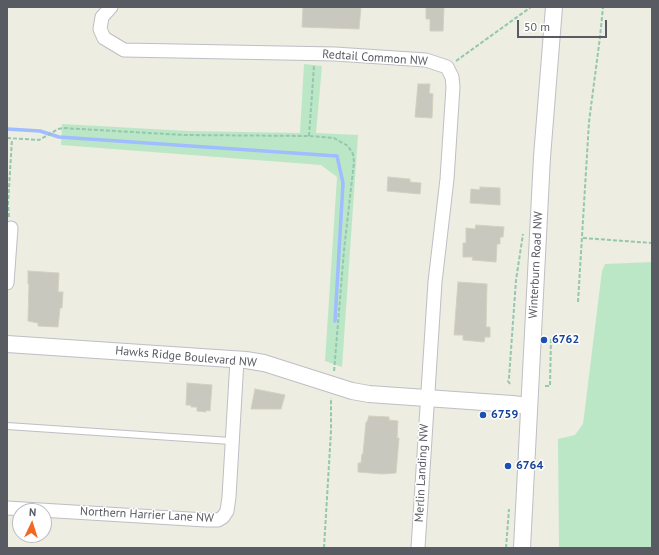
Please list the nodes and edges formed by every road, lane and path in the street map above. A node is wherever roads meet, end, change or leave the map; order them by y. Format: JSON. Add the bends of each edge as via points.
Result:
{"nodes":[{"id":1,"x":111,"y":7,"type":"edge"},
{"id":2,"x":531,"y":7,"type":"edge"},
{"id":3,"x":554,"y":7,"type":"edge"},
{"id":4,"x":602,"y":7,"type":"edge"},
{"id":5,"x":315,"y":53,"type":"junction"},
{"id":6,"x":447,"y":67,"type":"junction"},
{"id":7,"x":309,"y":136,"type":"junction"},
{"id":8,"x":7,"y":138,"type":"edge"},
{"id":9,"x":12,"y":138,"type":"junction"},
{"id":10,"x":10,"y":228,"type":"joint"},
{"id":11,"x":583,"y":238,"type":"junction"},
{"id":12,"x":652,"y":243,"type":"edge"},
{"id":13,"x":7,"y":283,"type":"edge"},
{"id":14,"x":578,"y":302,"type":"dead end"},
{"id":15,"x":551,"y":338,"type":"dead end"},
{"id":16,"x":7,"y":344,"type":"edge"},
{"id":17,"x":237,"y":360,"type":"junction"},
{"id":18,"x":334,"y":373,"type":"dead end"},
{"id":19,"x":545,"y":386,"type":"dead end"},
{"id":20,"x":332,"y":396,"type":"dead end"},
{"id":21,"x":427,"y":398,"type":"junction"},
{"id":22,"x":529,"y":406,"type":"junction"},
{"id":23,"x":7,"y":426,"type":"edge"},
{"id":24,"x":231,"y":441,"type":"junction"},
{"id":25,"x":7,"y":508,"type":"edge"},
{"id":26,"x":324,"y":548,"type":"edge"},
{"id":27,"x":418,"y":548,"type":"edge"},
{"id":28,"x":522,"y":548,"type":"edge"}],
"edges":[{"from":1,"to":5,"type":"street","name":"Redtail Common NW","via":[[102,18],[100,29],[104,38],[124,50]]},
{"from":2,"to":6,"type":"path"},
{"from":3,"to":22,"type":"street","name":"Winterburn Road NW","via":[[542,157]]},
{"from":4,"to":11,"type":"path","via":[[600,43],[591,103]]},
{"from":5,"to":6,"type":"street","name":"Redtail Common NW","via":[[426,60]]},
{"from":5,"to":7,"type":"path"},
{"from":6,"to":21,"type":"street","via":[[453,87]]},
{"from":7,"to":9,"type":"path","via":[[184,136],[58,128],[39,140]]},
{"from":7,"to":18,"type":"path","via":[[334,138],[342,142],[353,154],[354,162]]},
{"from":8,"to":9,"type":"path"},
{"from":9,"to":10,"type":"path","via":[[8,204]]},
{"from":10,"to":13,"type":"street"},
{"from":11,"to":12,"type":"path"},
{"from":11,"to":14,"type":"path"},
{"from":15,"to":19,"type":"path","via":[[550,386]]},
{"from":16,"to":17,"type":"street","name":"Hawks Ridge Boulevard NW"},
{"from":17,"to":21,"type":"street","name":"Hawks Ridge Boulevard NW","via":[[264,363],[352,391]]},
{"from":17,"to":24,"type":"street","name":"Northern Harrier Lane NW"},
{"from":20,"to":26,"type":"path"},
{"from":21,"to":22,"type":"street","name":"Hawks Ridge Boulevard NW"},
{"from":21,"to":27,"type":"street","name":"Merlin Landing NW"},
{"from":22,"to":28,"type":"street","name":"Winterburn Road NW"},
{"from":23,"to":24,"type":"lane"},
{"from":24,"to":25,"type":"street","name":"Northern Harrier Lane NW","via":[[227,510],[218,520]]}]}
